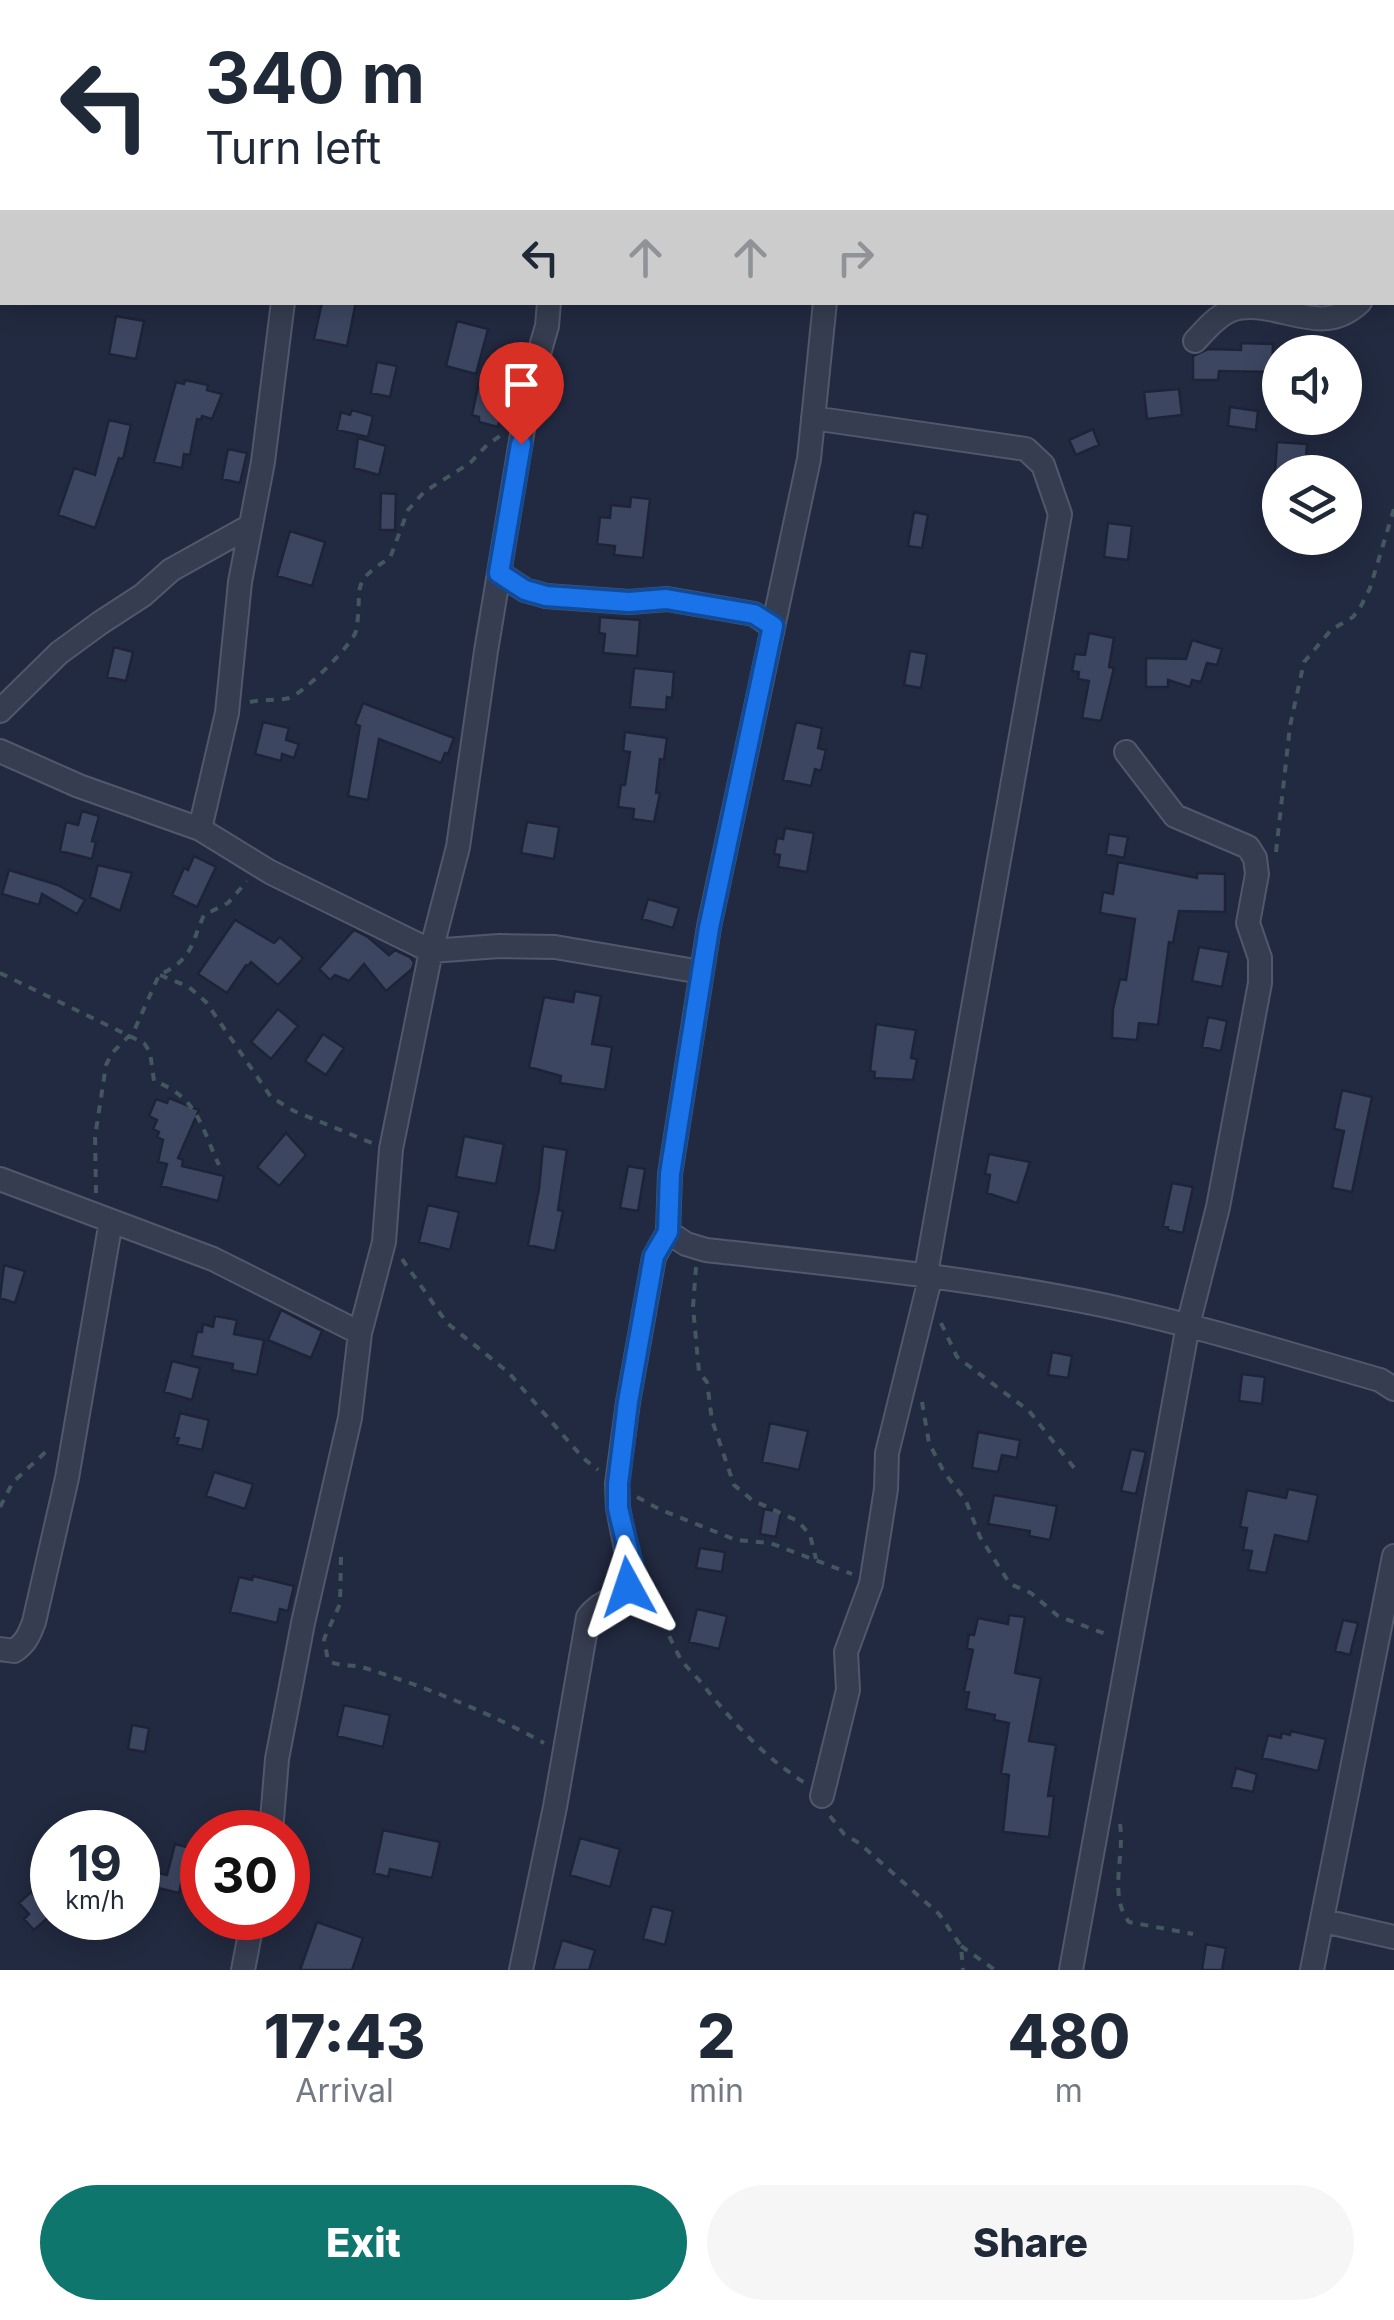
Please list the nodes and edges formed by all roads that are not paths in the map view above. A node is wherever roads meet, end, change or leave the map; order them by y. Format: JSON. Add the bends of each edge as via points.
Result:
{"nodes":[{"id":1,"x":283,"y":305,"type":"edge"},
{"id":2,"x":548,"y":305,"type":"edge"},
{"id":3,"x":825,"y":305,"type":"edge"},
{"id":4,"x":1357,"y":305,"type":"edge"},
{"id":5,"x":1195,"y":341,"type":"dead end"},
{"id":6,"x":813,"y":418,"type":"junction"},
{"id":7,"x":250,"y":526,"type":"junction"},
{"id":8,"x":499,"y":573,"type":"junction"},
{"id":9,"x":773,"y":626,"type":"junction"},
{"id":10,"x":0,"y":711,"type":"edge"},
{"id":11,"x":0,"y":751,"type":"edge"},
{"id":12,"x":1126,"y":752,"type":"dead end"},
{"id":13,"x":200,"y":829,"type":"junction"},
{"id":14,"x":431,"y":950,"type":"junction"},
{"id":15,"x":702,"y":972,"type":"junction"},
{"id":16,"x":0,"y":1179,"type":"edge"},
{"id":17,"x":105,"y":1219,"type":"junction"},
{"id":18,"x":668,"y":1232,"type":"junction"},
{"id":19,"x":928,"y":1281,"type":"junction"},
{"id":20,"x":1188,"y":1325,"type":"junction"},
{"id":21,"x":360,"y":1334,"type":"junction"},
{"id":22,"x":1394,"y":1390,"type":"edge"},
{"id":23,"x":1394,"y":1556,"type":"edge"},
{"id":24,"x":0,"y":1649,"type":"edge"},
{"id":25,"x":1385,"y":1657,"type":"edge"},
{"id":26,"x":822,"y":1796,"type":"road end"},
{"id":27,"x":273,"y":1810,"type":"edge"},
{"id":28,"x":1324,"y":1921,"type":"junction"},
{"id":29,"x":1394,"y":1937,"type":"edge"},
{"id":30,"x":249,"y":1940,"type":"edge"},
{"id":31,"x":243,"y":1970,"type":"edge"},
{"id":32,"x":521,"y":1970,"type":"edge"},
{"id":33,"x":1071,"y":1970,"type":"edge"},
{"id":34,"x":1312,"y":1970,"type":"edge"}],
"edges":[{"from":1,"to":7,"type":"street"},
{"from":2,"to":8,"type":"street"},
{"from":3,"to":6,"type":"street"},
{"from":4,"to":5,"type":"street","via":[[1346,316],[1319,320],[1238,308]]},
{"from":6,"to":9,"type":"street"},
{"from":6,"to":19,"type":"street","via":[[1026,449],[1044,466],[1060,514]]},
{"from":7,"to":10,"type":"street","via":[[171,570],[58,654]]},
{"from":7,"to":13,"type":"street","via":[[228,713]]},
{"from":8,"to":9,"type":"street","via":[[546,596],[666,599],[754,614]]},
{"from":8,"to":14,"type":"street","via":[[458,847]]},
{"from":9,"to":15,"type":"street"},
{"from":11,"to":13,"type":"street"},
{"from":12,"to":20,"type":"street","via":[[1175,816],[1248,847],[1257,874],[1248,922],[1260,983],[1218,1207]]},
{"from":13,"to":14,"type":"street"},
{"from":14,"to":15,"type":"street","via":[[554,947]]},
{"from":14,"to":21,"type":"street","via":[[391,1149],[384,1242]]},
{"from":15,"to":18,"type":"street","via":[[670,1174]]},
{"from":16,"to":17,"type":"street"},
{"from":17,"to":21,"type":"street","via":[[214,1259]]},
{"from":17,"to":24,"type":"street","via":[[76,1426],[34,1622],[14,1651]]},
{"from":18,"to":19,"type":"street","via":[[697,1248]]},
{"from":18,"to":32,"type":"street","via":[[654,1256],[628,1402],[627,1490],[618,1508],[632,1580],[588,1617]]},
{"from":19,"to":20,"type":"street"},
{"from":19,"to":26,"type":"street","via":[[887,1453],[872,1584],[846,1652],[848,1690]]},
{"from":20,"to":22,"type":"street","via":[[1380,1380]]},
{"from":20,"to":33,"type":"street"},
{"from":21,"to":27,"type":"street","via":[[350,1418],[281,1739]]},
{"from":23,"to":25,"type":"street"},
{"from":25,"to":28,"type":"street"},
{"from":28,"to":29,"type":"street"},
{"from":28,"to":34,"type":"street"},
{"from":30,"to":31,"type":"street"}]}
